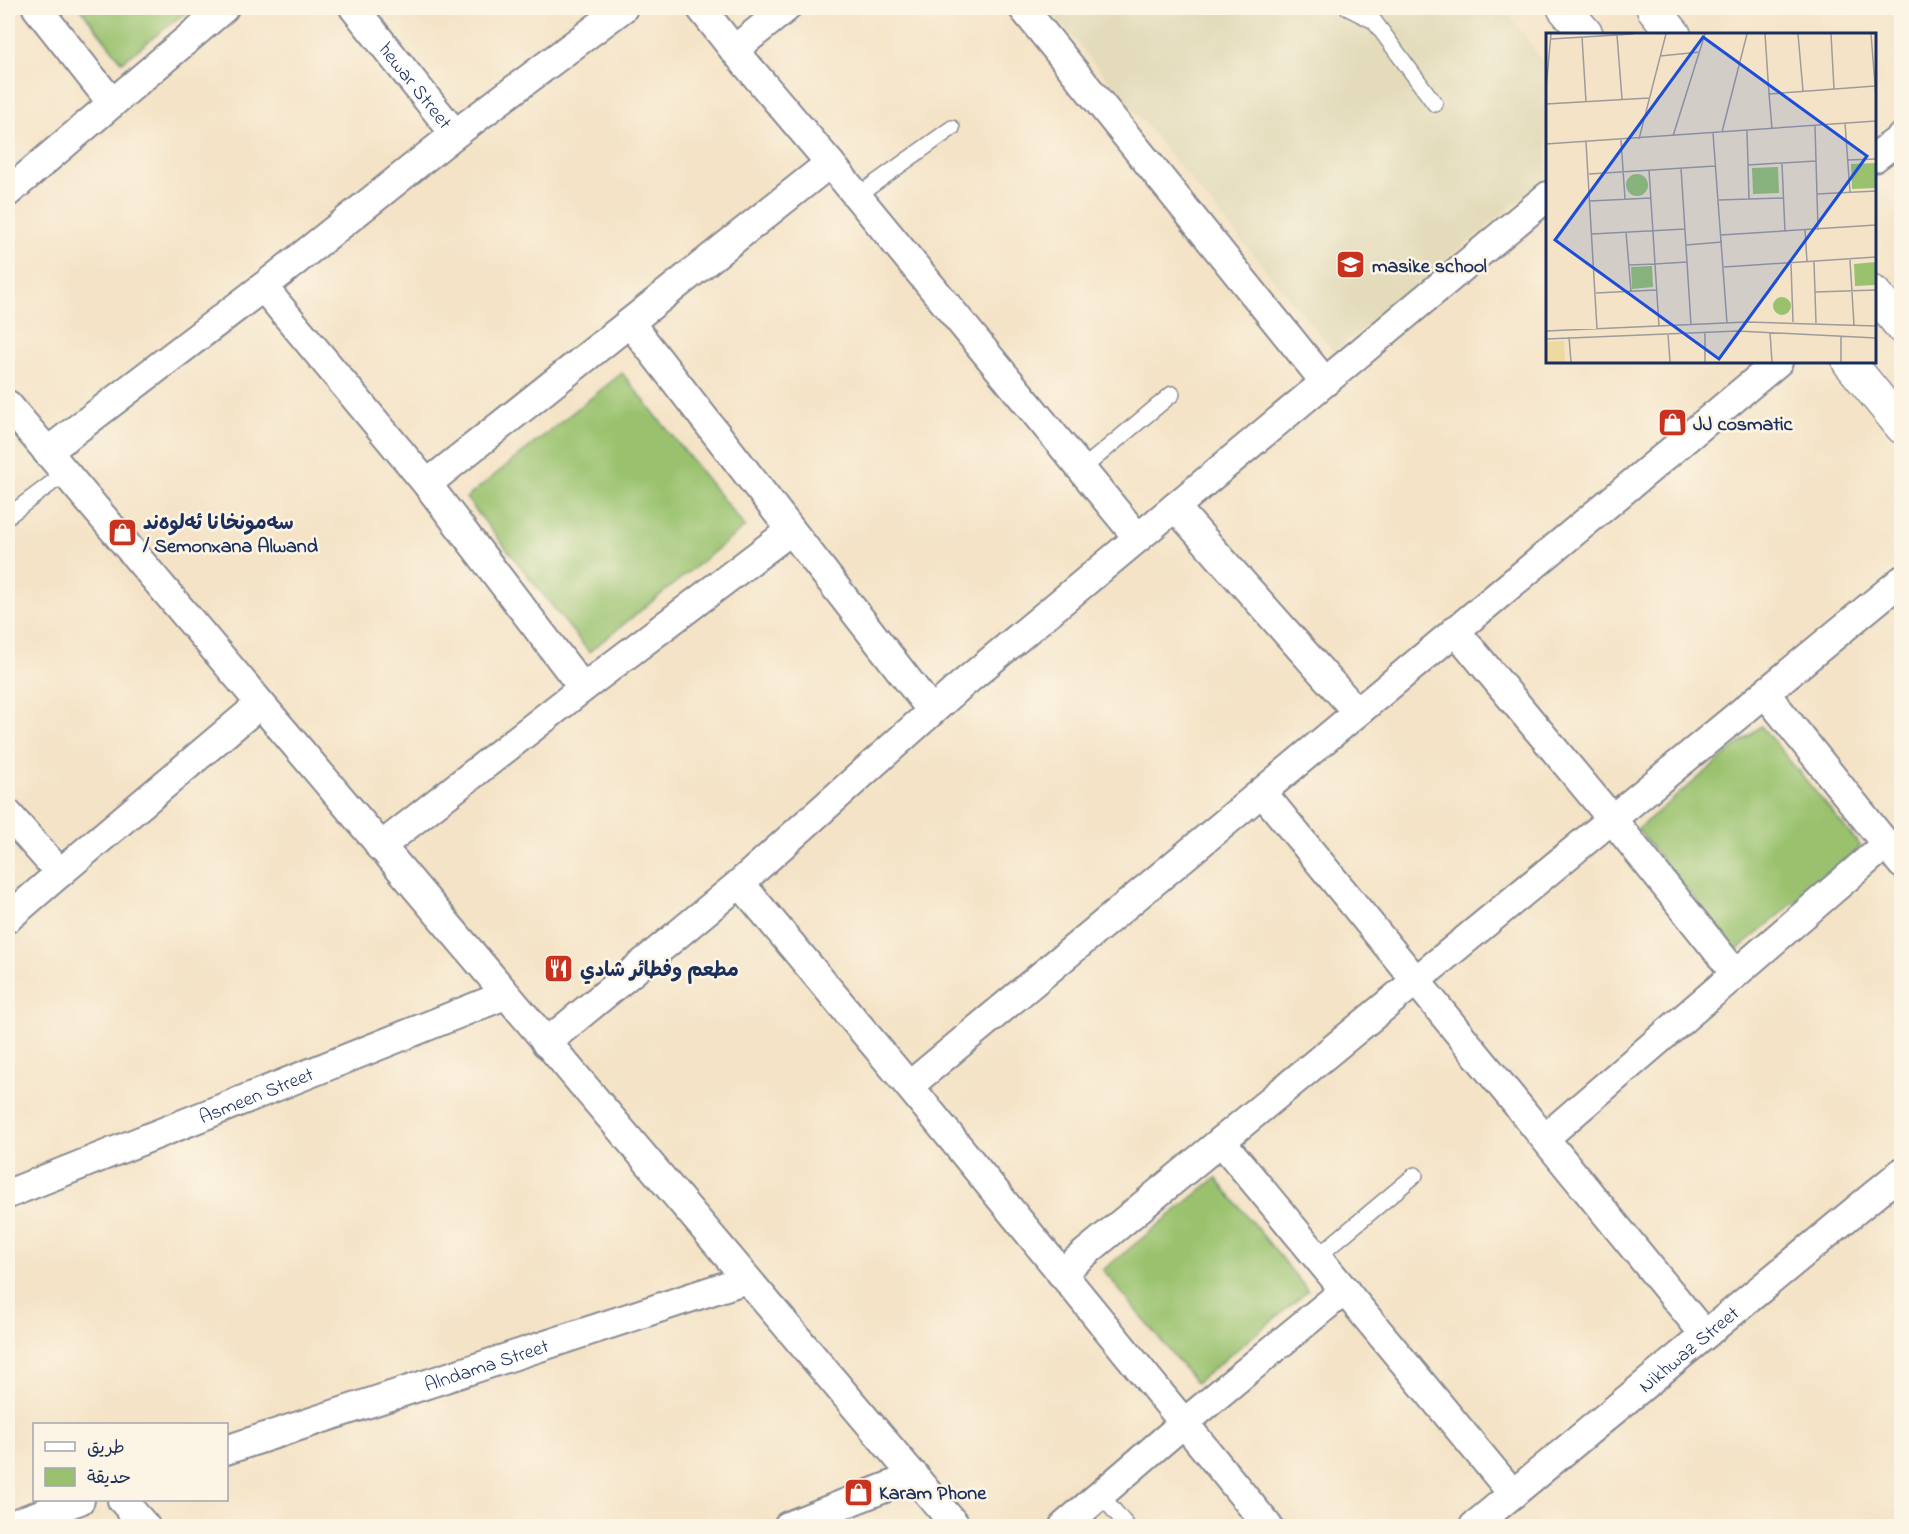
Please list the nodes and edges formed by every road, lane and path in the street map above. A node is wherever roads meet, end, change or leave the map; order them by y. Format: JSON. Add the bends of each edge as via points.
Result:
{"nodes":[{"id":1,"x":37,"y":8,"type":"edge"},
{"id":2,"x":224,"y":8,"type":"edge"},
{"id":3,"x":354,"y":8,"type":"edge"},
{"id":4,"x":623,"y":8,"type":"edge"},
{"id":5,"x":701,"y":8,"type":"edge"},
{"id":6,"x":786,"y":8,"type":"edge"},
{"id":7,"x":1023,"y":8,"type":"edge"},
{"id":8,"x":1348,"y":8,"type":"edge"},
{"id":9,"x":1564,"y":8,"type":"edge"},
{"id":10,"x":1653,"y":8,"type":"edge"},
{"id":11,"x":1585,"y":33,"type":"edge"},
{"id":12,"x":1673,"y":33,"type":"edge"},
{"id":13,"x":734,"y":50,"type":"junction"},
{"id":14,"x":112,"y":103,"type":"junction"},
{"id":15,"x":1435,"y":104,"type":"dead end"},
{"id":16,"x":952,"y":128,"type":"dead end"},
{"id":17,"x":455,"y":134,"type":"junction"},
{"id":18,"x":1902,"y":137,"type":"edge"},
{"id":19,"x":1876,"y":157,"type":"edge"},
{"id":20,"x":830,"y":163,"type":"junction"},
{"id":21,"x":8,"y":192,"type":"edge"},
{"id":22,"x":857,"y":196,"type":"junction"},
{"id":23,"x":1546,"y":198,"type":"edge"},
{"id":24,"x":263,"y":287,"type":"junction"},
{"id":25,"x":1876,"y":293,"type":"edge"},
{"id":26,"x":630,"y":324,"type":"junction"},
{"id":27,"x":1902,"y":327,"type":"edge"},
{"id":28,"x":1777,"y":363,"type":"edge"},
{"id":29,"x":1850,"y":363,"type":"edge"},
{"id":30,"x":1324,"y":382,"type":"junction"},
{"id":31,"x":1172,"y":394,"type":"dead end"},
{"id":32,"x":8,"y":405,"type":"edge"},
{"id":33,"x":1902,"y":427,"type":"edge"},
{"id":34,"x":56,"y":463,"type":"junction"},
{"id":35,"x":1082,"y":469,"type":"junction"},
{"id":36,"x":427,"y":484,"type":"junction"},
{"id":37,"x":1175,"y":507,"type":"junction"},
{"id":38,"x":8,"y":516,"type":"edge"},
{"id":39,"x":790,"y":531,"type":"junction"},
{"id":40,"x":1138,"y":538,"type":"junction"},
{"id":41,"x":1902,"y":580,"type":"edge"},
{"id":42,"x":1455,"y":630,"type":"junction"},
{"id":43,"x":583,"y":688,"type":"junction"},
{"id":44,"x":1765,"y":693,"type":"junction"},
{"id":45,"x":260,"y":704,"type":"junction"},
{"id":46,"x":932,"y":711,"type":"junction"},
{"id":47,"x":1357,"y":712,"type":"junction"},
{"id":48,"x":1262,"y":792,"type":"junction"},
{"id":49,"x":8,"y":814,"type":"edge"},
{"id":50,"x":1612,"y":819,"type":"junction"},
{"id":51,"x":381,"y":847,"type":"junction"},
{"id":52,"x":1893,"y":855,"type":"edge"},
{"id":53,"x":60,"y":873,"type":"junction"},
{"id":54,"x":740,"y":883,"type":"junction"},
{"id":55,"x":8,"y":918,"type":"edge"},
{"id":56,"x":1736,"y":973,"type":"junction"},
{"id":57,"x":1416,"y":981,"type":"junction"},
{"id":58,"x":506,"y":995,"type":"junction"},
{"id":59,"x":546,"y":1043,"type":"junction"},
{"id":60,"x":909,"y":1086,"type":"junction"},
{"id":61,"x":1545,"y":1138,"type":"junction"},
{"id":62,"x":1221,"y":1141,"type":"junction"},
{"id":63,"x":1902,"y":1172,"type":"edge"},
{"id":64,"x":1415,"y":1175,"type":"dead end"},
{"id":65,"x":8,"y":1194,"type":"edge"},
{"id":66,"x":1317,"y":1257,"type":"junction"},
{"id":67,"x":1061,"y":1273,"type":"junction"},
{"id":68,"x":747,"y":1279,"type":"junction"},
{"id":69,"x":1345,"y":1290,"type":"junction"},
{"id":70,"x":1705,"y":1335,"type":"junction"},
{"id":71,"x":1184,"y":1423,"type":"junction"},
{"id":72,"x":228,"y":1449,"type":"edge"},
{"id":73,"x":915,"y":1476,"type":"junction"},
{"id":74,"x":1514,"y":1494,"type":"junction"},
{"id":75,"x":1101,"y":1495,"type":"junction"},
{"id":76,"x":77,"y":1501,"type":"edge"},
{"id":77,"x":123,"y":1501,"type":"edge"},
{"id":78,"x":8,"y":1526,"type":"edge"},
{"id":79,"x":145,"y":1527,"type":"edge"},
{"id":80,"x":788,"y":1527,"type":"edge"},
{"id":81,"x":956,"y":1527,"type":"edge"},
{"id":82,"x":1064,"y":1527,"type":"edge"},
{"id":83,"x":1127,"y":1527,"type":"edge"},
{"id":84,"x":1268,"y":1527,"type":"edge"},
{"id":85,"x":1474,"y":1527,"type":"edge"}],
"edges":[{"from":1,"to":14,"type":"street"},
{"from":2,"to":14,"type":"street"},
{"from":3,"to":17,"type":"street","name":"hewar Street"},
{"from":4,"to":17,"type":"street"},
{"from":5,"to":13,"type":"street"},
{"from":6,"to":13,"type":"street"},
{"from":7,"to":30,"type":"street"},
{"from":8,"to":15,"type":"lane","via":[[1374,21]]},
{"from":9,"to":11,"type":"street"},
{"from":10,"to":12,"type":"street"},
{"from":13,"to":20,"type":"street"},
{"from":14,"to":21,"type":"street"},
{"from":16,"to":22,"type":"lane"},
{"from":17,"to":24,"type":"street"},
{"from":18,"to":19,"type":"street"},
{"from":20,"to":22,"type":"street"},
{"from":20,"to":26,"type":"street"},
{"from":22,"to":35,"type":"street"},
{"from":23,"to":30,"type":"street"},
{"from":24,"to":34,"type":"street"},
{"from":24,"to":36,"type":"street"},
{"from":25,"to":27,"type":"street"},
{"from":26,"to":36,"type":"street"},
{"from":26,"to":39,"type":"street"},
{"from":28,"to":42,"type":"street"},
{"from":29,"to":33,"type":"street"},
{"from":30,"to":37,"type":"street"},
{"from":31,"to":35,"type":"lane"},
{"from":32,"to":34,"type":"street"},
{"from":34,"to":38,"type":"lane"},
{"from":34,"to":45,"type":"street"},
{"from":35,"to":40,"type":"street"},
{"from":36,"to":43,"type":"street"},
{"from":37,"to":40,"type":"street"},
{"from":37,"to":47,"type":"street"},
{"from":39,"to":43,"type":"street"},
{"from":39,"to":46,"type":"street"},
{"from":40,"to":46,"type":"street"},
{"from":41,"to":44,"type":"street"},
{"from":42,"to":47,"type":"street"},
{"from":42,"to":50,"type":"street"},
{"from":43,"to":51,"type":"street"},
{"from":44,"to":50,"type":"street"},
{"from":44,"to":52,"type":"street"},
{"from":45,"to":51,"type":"street"},
{"from":45,"to":53,"type":"street"},
{"from":46,"to":54,"type":"street"},
{"from":47,"to":48,"type":"street"},
{"from":48,"to":57,"type":"street"},
{"from":48,"to":60,"type":"street"},
{"from":49,"to":53,"type":"street"},
{"from":50,"to":56,"type":"street"},
{"from":50,"to":57,"type":"street"},
{"from":51,"to":58,"type":"street"},
{"from":52,"to":56,"type":"street"},
{"from":53,"to":55,"type":"street"},
{"from":54,"to":59,"type":"street"},
{"from":54,"to":60,"type":"street"},
{"from":56,"to":61,"type":"street"},
{"from":57,"to":61,"type":"street"},
{"from":57,"to":62,"type":"street"},
{"from":58,"to":59,"type":"street"},
{"from":58,"to":65,"type":"street","name":"Asmeen Street"},
{"from":59,"to":68,"type":"street"},
{"from":60,"to":67,"type":"street"},
{"from":61,"to":70,"type":"street"},
{"from":62,"to":66,"type":"street"},
{"from":62,"to":67,"type":"street"},
{"from":63,"to":70,"type":"street","name":"Nikhwaz Street"},
{"from":64,"to":66,"type":"lane"},
{"from":66,"to":69,"type":"street"},
{"from":67,"to":71,"type":"street"},
{"from":68,"to":72,"type":"street","name":"Alndama Street"},
{"from":68,"to":73,"type":"street"},
{"from":69,"to":71,"type":"street"},
{"from":69,"to":74,"type":"street"},
{"from":70,"to":74,"type":"street","name":"Nikhwaz Street"},
{"from":71,"to":75,"type":"street"},
{"from":71,"to":84,"type":"street"},
{"from":73,"to":80,"type":"street"},
{"from":73,"to":81,"type":"street"},
{"from":74,"to":85,"type":"street","name":"Nikhwaz Street"},
{"from":75,"to":82,"type":"street"},
{"from":75,"to":83,"type":"lane"},
{"from":76,"to":78,"type":"street"},
{"from":77,"to":79,"type":"street"}]}
